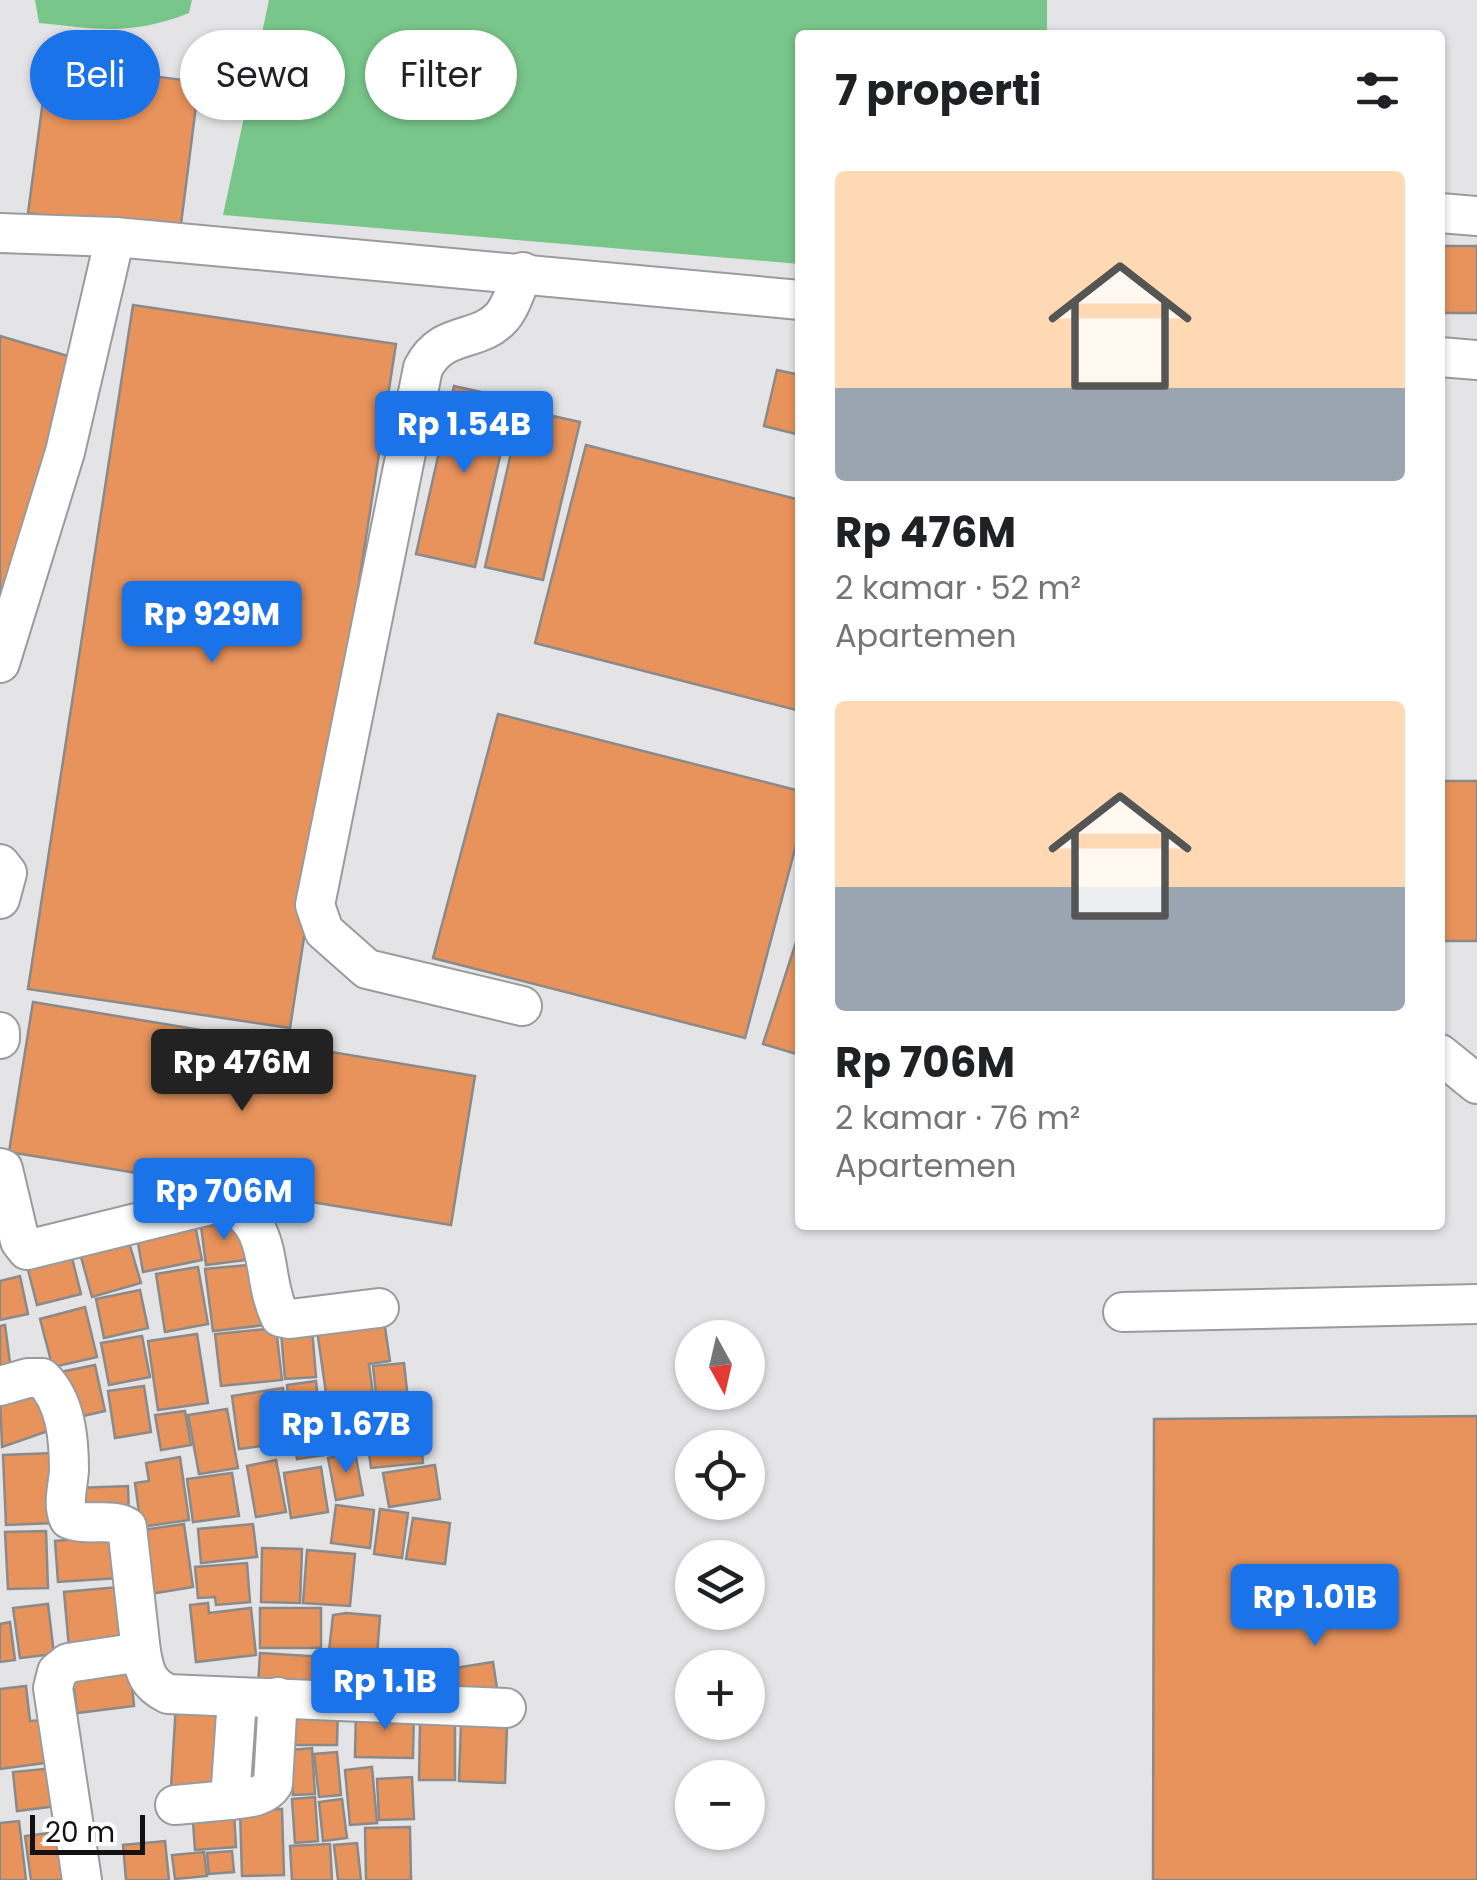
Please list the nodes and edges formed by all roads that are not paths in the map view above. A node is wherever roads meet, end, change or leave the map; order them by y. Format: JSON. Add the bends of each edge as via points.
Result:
{"nodes":[{"id":1,"x":1445,"y":213,"type":"edge"},
{"id":2,"x":1477,"y":216,"type":"edge"},
{"id":3,"x":0,"y":233,"type":"edge"},
{"id":4,"x":114,"y":237,"type":"junction"},
{"id":5,"x":522,"y":272,"type":"junction"},
{"id":6,"x":795,"y":299,"type":"edge"},
{"id":7,"x":1445,"y":357,"type":"edge"},
{"id":8,"x":1477,"y":360,"type":"edge"},
{"id":9,"x":0,"y":663,"type":"edge"},
{"id":10,"x":0,"y":864,"type":"edge"},
{"id":11,"x":0,"y":898,"type":"edge"},
{"id":12,"x":522,"y":1006,"type":"dead end"},
{"id":13,"x":1445,"y":1058,"type":"edge"},
{"id":14,"x":1477,"y":1084,"type":"edge"},
{"id":15,"x":0,"y":1168,"type":"edge"},
{"id":16,"x":1477,"y":1304,"type":"edge"},
{"id":17,"x":379,"y":1308,"type":"dead end"},
{"id":18,"x":1123,"y":1312,"type":"dead end"},
{"id":19,"x":0,"y":1386,"type":"edge"},
{"id":20,"x":141,"y":1652,"type":"junction"},
{"id":21,"x":278,"y":1698,"type":"junction"},
{"id":22,"x":237,"y":1699,"type":"junction"},
{"id":23,"x":506,"y":1708,"type":"dead end"},
{"id":24,"x":230,"y":1800,"type":"junction"},
{"id":25,"x":175,"y":1805,"type":"dead end"},
{"id":26,"x":82,"y":1880,"type":"edge"}],
"edges":[{"from":1,"to":2,"type":"street"},
{"from":3,"to":4,"type":"street"},
{"from":4,"to":5,"type":"street"},
{"from":4,"to":9,"type":"street","via":[[65,452]]},
{"from":5,"to":6,"type":"street"},
{"from":5,"to":12,"type":"street","via":[[506,313],[492,327],[432,350],[423,368],[315,905],[324,931],[367,969]]},
{"from":7,"to":8,"type":"street"},
{"from":10,"to":11,"type":"street","via":[[7,874]]},
{"from":13,"to":14,"type":"street"},
{"from":15,"to":17,"type":"street","via":[[28,1250],[226,1201],[258,1229],[280,1317]]},
{"from":16,"to":18,"type":"street"},
{"from":19,"to":20,"type":"street","via":[[42,1378],[53,1389],[66,1428],[69,1519],[127,1527]]},
{"from":20,"to":22,"type":"street","via":[[152,1686],[168,1694]]},
{"from":20,"to":26,"type":"street","via":[[68,1663],[57,1672],[53,1688]]},
{"from":21,"to":22,"type":"street"},
{"from":21,"to":23,"type":"street"},
{"from":21,"to":24,"type":"street","via":[[273,1784],[260,1795]]},
{"from":22,"to":24,"type":"street"},
{"from":24,"to":25,"type":"street"}]}
